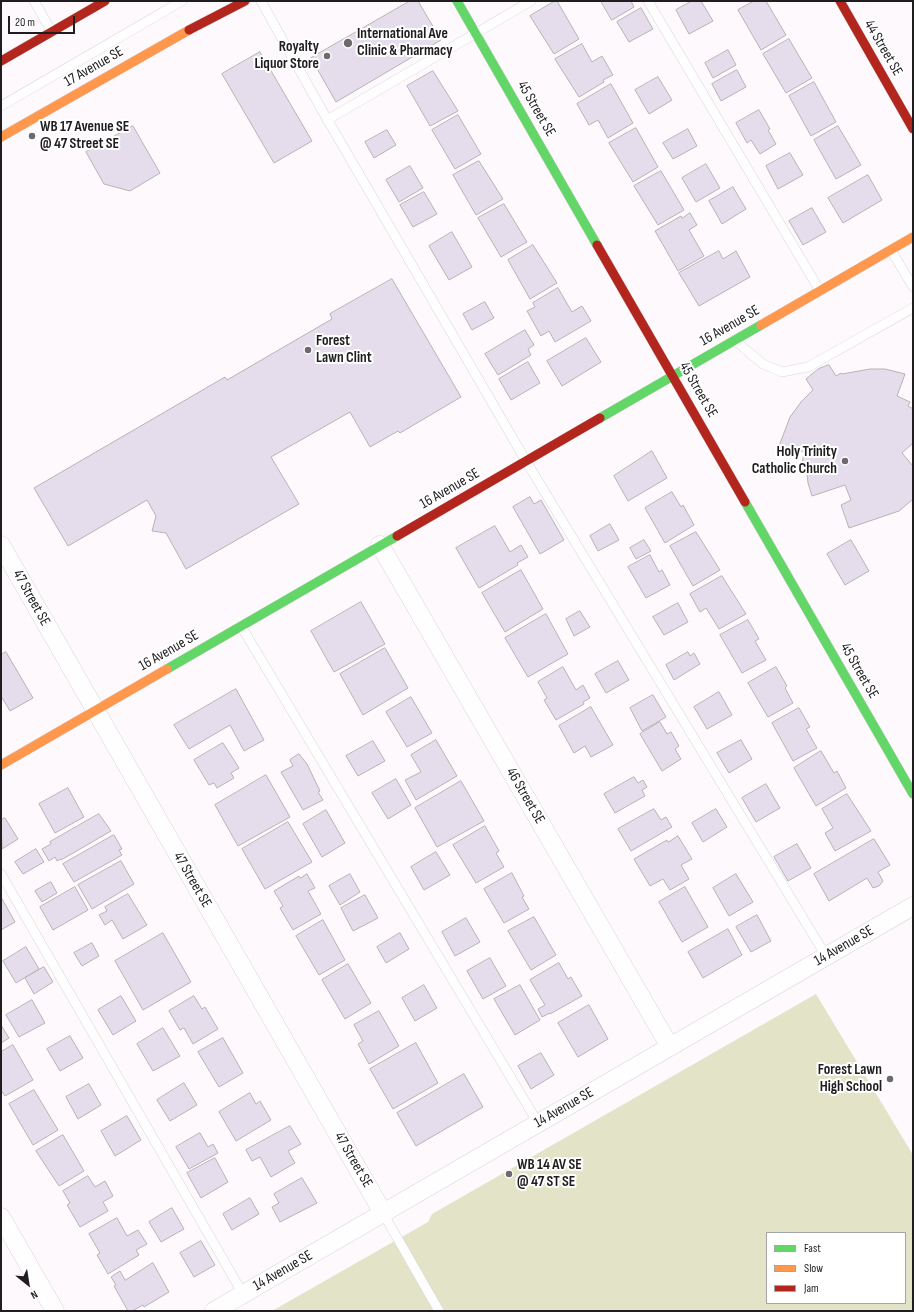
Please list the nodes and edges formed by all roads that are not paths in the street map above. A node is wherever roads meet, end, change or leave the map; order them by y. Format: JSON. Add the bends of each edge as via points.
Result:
{"nodes":[{"id":1,"x":34,"y":1,"type":"edge"},
{"id":2,"x":104,"y":1,"type":"edge"},
{"id":3,"x":182,"y":1,"type":"edge"},
{"id":4,"x":245,"y":1,"type":"edge"},
{"id":5,"x":261,"y":1,"type":"edge"},
{"id":6,"x":457,"y":1,"type":"edge"},
{"id":7,"x":531,"y":1,"type":"edge"},
{"id":8,"x":648,"y":1,"type":"edge"},
{"id":9,"x":840,"y":1,"type":"edge"},
{"id":10,"x":52,"y":32,"type":"junction"},
{"id":11,"x":476,"y":34,"type":"junction"},
{"id":12,"x":1,"y":48,"type":"edge"},
{"id":13,"x":4,"y":60,"type":"edge"},
{"id":14,"x":1,"y":106,"type":"edge"},
{"id":15,"x":327,"y":120,"type":"junction"},
{"id":16,"x":913,"y":129,"type":"edge"},
{"id":17,"x":1,"y":137,"type":"edge"},
{"id":18,"x":913,"y":237,"type":"edge"},
{"id":19,"x":891,"y":250,"type":"junction"},
{"id":20,"x":913,"y":287,"type":"edge"},
{"id":21,"x":820,"y":291,"type":"junction"},
{"id":22,"x":913,"y":308,"type":"edge"},
{"id":23,"x":734,"y":340,"type":"junction"},
{"id":24,"x":674,"y":375,"type":"junction"},
{"id":25,"x":526,"y":461,"type":"junction"},
{"id":26,"x":380,"y":545,"type":"junction"},
{"id":27,"x":1,"y":546,"type":"edge"},
{"id":28,"x":240,"y":626,"type":"junction"},
{"id":29,"x":94,"y":711,"type":"junction"},
{"id":30,"x":1,"y":765,"type":"edge"},
{"id":31,"x":913,"y":794,"type":"edge"},
{"id":32,"x":1,"y":874,"type":"edge"},
{"id":33,"x":913,"y":906,"type":"edge"},
{"id":34,"x":826,"y":956,"type":"junction"},
{"id":35,"x":670,"y":1047,"type":"junction"},
{"id":36,"x":538,"y":1123,"type":"junction"},
{"id":37,"x":384,"y":1213,"type":"junction"},
{"id":38,"x":1,"y":1217,"type":"edge"},
{"id":39,"x":242,"y":1294,"type":"junction"},
{"id":40,"x":55,"y":1311,"type":"edge"},
{"id":41,"x":214,"y":1311,"type":"edge"},
{"id":42,"x":439,"y":1311,"type":"edge"}],
"edges":[{"from":1,"to":10,"type":"lane"},
{"from":2,"to":10,"type":"street"},
{"from":3,"to":14,"type":"lane"},
{"from":4,"to":17,"type":"street","name":"17 Avenue SE","via":[[169,41]]},
{"from":5,"to":15,"type":"lane"},
{"from":6,"to":11,"type":"street","name":"45 Street SE"},
{"from":7,"to":11,"type":"lane"},
{"from":8,"to":21,"type":"lane"},
{"from":9,"to":16,"type":"street","name":"44 Street SE"},
{"from":10,"to":13,"type":"street"},
{"from":11,"to":15,"type":"lane"},
{"from":11,"to":24,"type":"street","name":"45 Street SE"},
{"from":12,"to":13,"type":"lane"},
{"from":15,"to":25,"type":"lane"},
{"from":18,"to":19,"type":"street","name":"16 Avenue SE"},
{"from":19,"to":20,"type":"lane"},
{"from":19,"to":21,"type":"street","name":"16 Avenue SE"},
{"from":21,"to":23,"type":"street","name":"16 Avenue SE"},
{"from":22,"to":23,"type":"lane","via":[[808,367],[782,372],[763,364]]},
{"from":23,"to":24,"type":"street","name":"16 Avenue SE"},
{"from":24,"to":25,"type":"street","name":"16 Avenue SE"},
{"from":24,"to":31,"type":"street","name":"45 Street SE"},
{"from":25,"to":26,"type":"street","name":"16 Avenue SE"},
{"from":25,"to":34,"type":"lane"},
{"from":26,"to":28,"type":"street","name":"16 Avenue SE"},
{"from":26,"to":35,"type":"street","name":"46 Street SE"},
{"from":27,"to":29,"type":"street","name":"47 Street SE"},
{"from":28,"to":29,"type":"street","name":"16 Avenue SE"},
{"from":28,"to":36,"type":"lane"},
{"from":29,"to":30,"type":"street","name":"16 Avenue SE"},
{"from":29,"to":37,"type":"street","name":"47 Street SE"},
{"from":32,"to":39,"type":"lane"},
{"from":33,"to":34,"type":"street","name":"14 Avenue SE"},
{"from":34,"to":35,"type":"street","name":"14 Avenue SE"},
{"from":35,"to":36,"type":"street","name":"14 Avenue SE"},
{"from":36,"to":37,"type":"street","name":"14 Avenue SE"},
{"from":37,"to":39,"type":"street","name":"14 Avenue SE"},
{"from":37,"to":42,"type":"lane"},
{"from":38,"to":40,"type":"street"},
{"from":39,"to":41,"type":"street","name":"14 Avenue SE"}]}
